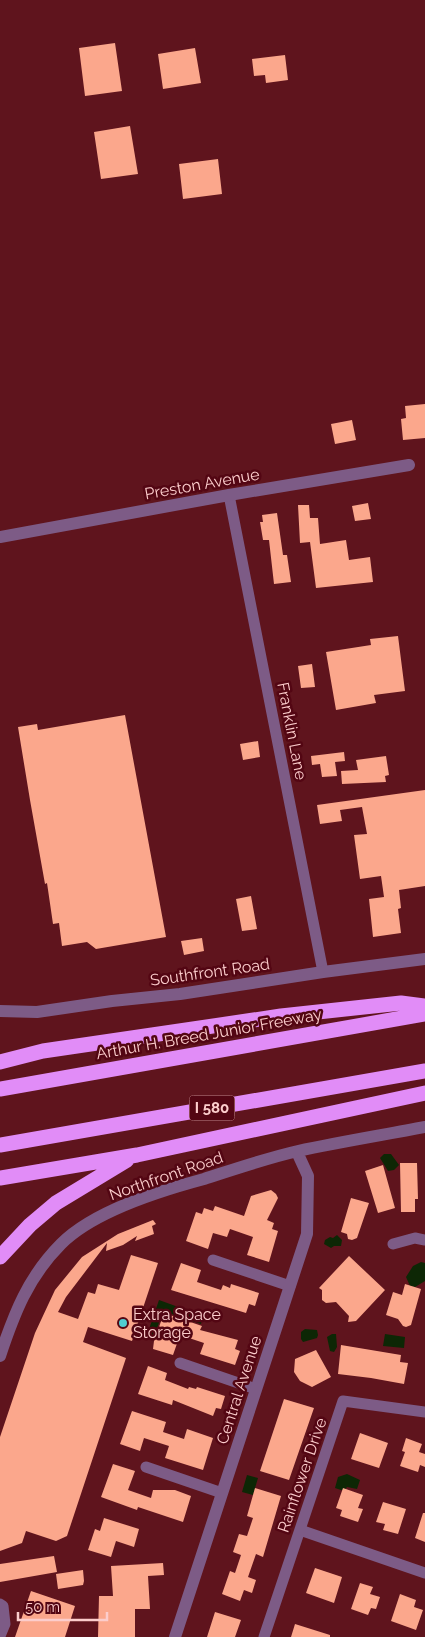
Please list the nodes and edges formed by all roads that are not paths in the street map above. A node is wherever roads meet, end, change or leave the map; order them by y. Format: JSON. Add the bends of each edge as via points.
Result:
{"nodes":[{"id":1,"x":409,"y":465,"type":"dead end"},
{"id":2,"x":229,"y":496,"type":"junction"},
{"id":3,"x":0,"y":537,"type":"edge"},
{"id":4,"x":425,"y":959,"type":"edge"},
{"id":5,"x":323,"y":972,"type":"junction"},
{"id":6,"x":425,"y":1006,"type":"edge"},
{"id":7,"x":0,"y":1011,"type":"edge"},
{"id":8,"x":425,"y":1014,"type":"edge"},
{"id":9,"x":44,"y":1051,"type":"junction"},
{"id":10,"x":0,"y":1052,"type":"edge"},
{"id":11,"x":0,"y":1062,"type":"edge"},
{"id":12,"x":425,"y":1071,"type":"edge"},
{"id":13,"x":0,"y":1089,"type":"edge"},
{"id":14,"x":425,"y":1093,"type":"edge"},
{"id":15,"x":425,"y":1127,"type":"edge"},
{"id":16,"x":0,"y":1145,"type":"edge"},
{"id":17,"x":297,"y":1152,"type":"junction"},
{"id":18,"x":137,"y":1155,"type":"junction"},
{"id":19,"x":0,"y":1178,"type":"edge"},
{"id":20,"x":425,"y":1240,"type":"edge"},
{"id":21,"x":393,"y":1244,"type":"dead end"},
{"id":22,"x":0,"y":1257,"type":"edge"},
{"id":23,"x":213,"y":1260,"type":"dead end"},
{"id":24,"x":290,"y":1286,"type":"junction"},
{"id":25,"x":0,"y":1356,"type":"edge"},
{"id":26,"x":180,"y":1364,"type":"dead end"},
{"id":27,"x":256,"y":1389,"type":"junction"},
{"id":28,"x":425,"y":1412,"type":"edge"},
{"id":29,"x":146,"y":1467,"type":"dead end"},
{"id":30,"x":222,"y":1493,"type":"junction"},
{"id":31,"x":300,"y":1530,"type":"junction"},
{"id":32,"x":425,"y":1573,"type":"edge"},
{"id":33,"x":0,"y":1604,"type":"edge"},
{"id":34,"x":0,"y":1636,"type":"edge"},
{"id":35,"x":175,"y":1637,"type":"edge"},
{"id":36,"x":264,"y":1637,"type":"edge"}],
"edges":[{"from":1,"to":2,"type":"street","name":"Preston Avenue"},
{"from":2,"to":3,"type":"street","name":"Preston Avenue"},
{"from":2,"to":5,"type":"street","name":"Franklin Lane"},
{"from":4,"to":5,"type":"street","name":"Southfront Road"},
{"from":5,"to":7,"type":"street","name":"Southfront Road","via":[[37,1012]]},
{"from":6,"to":9,"type":"highway","via":[[401,1003],[280,1016]]},
{"from":8,"to":13,"type":"highway","name":"Arthur H. Breed Junior Freeway"},
{"from":9,"to":10,"type":"highway"},
{"from":9,"to":11,"type":"highway"},
{"from":12,"to":16,"type":"highway","number":"I 580"},
{"from":14,"to":18,"type":"highway"},
{"from":15,"to":17,"type":"street","name":"Northfront Road"},
{"from":17,"to":24,"type":"street","name":"Central Avenue","via":[[308,1176],[307,1234]]},
{"from":17,"to":25,"type":"street","name":"Northfront Road","via":[[170,1188],[87,1224],[62,1243],[35,1274],[12,1319]]},
{"from":18,"to":19,"type":"highway"},
{"from":18,"to":22,"type":"highway","via":[[56,1202]]},
{"from":20,"to":21,"type":"street","via":[[415,1238]]},
{"from":23,"to":24,"type":"street"},
{"from":24,"to":27,"type":"street","name":"Central Avenue"},
{"from":26,"to":27,"type":"street"},
{"from":27,"to":30,"type":"street","name":"Central Avenue"},
{"from":28,"to":31,"type":"street","name":"Rainflower Drive","via":[[344,1401]]},
{"from":29,"to":30,"type":"street"},
{"from":30,"to":35,"type":"street","name":"Central Avenue"},
{"from":31,"to":32,"type":"street"},
{"from":31,"to":36,"type":"street","name":"Rainflower Drive"},
{"from":33,"to":34,"type":"street","via":[[5,1624]]}]}
